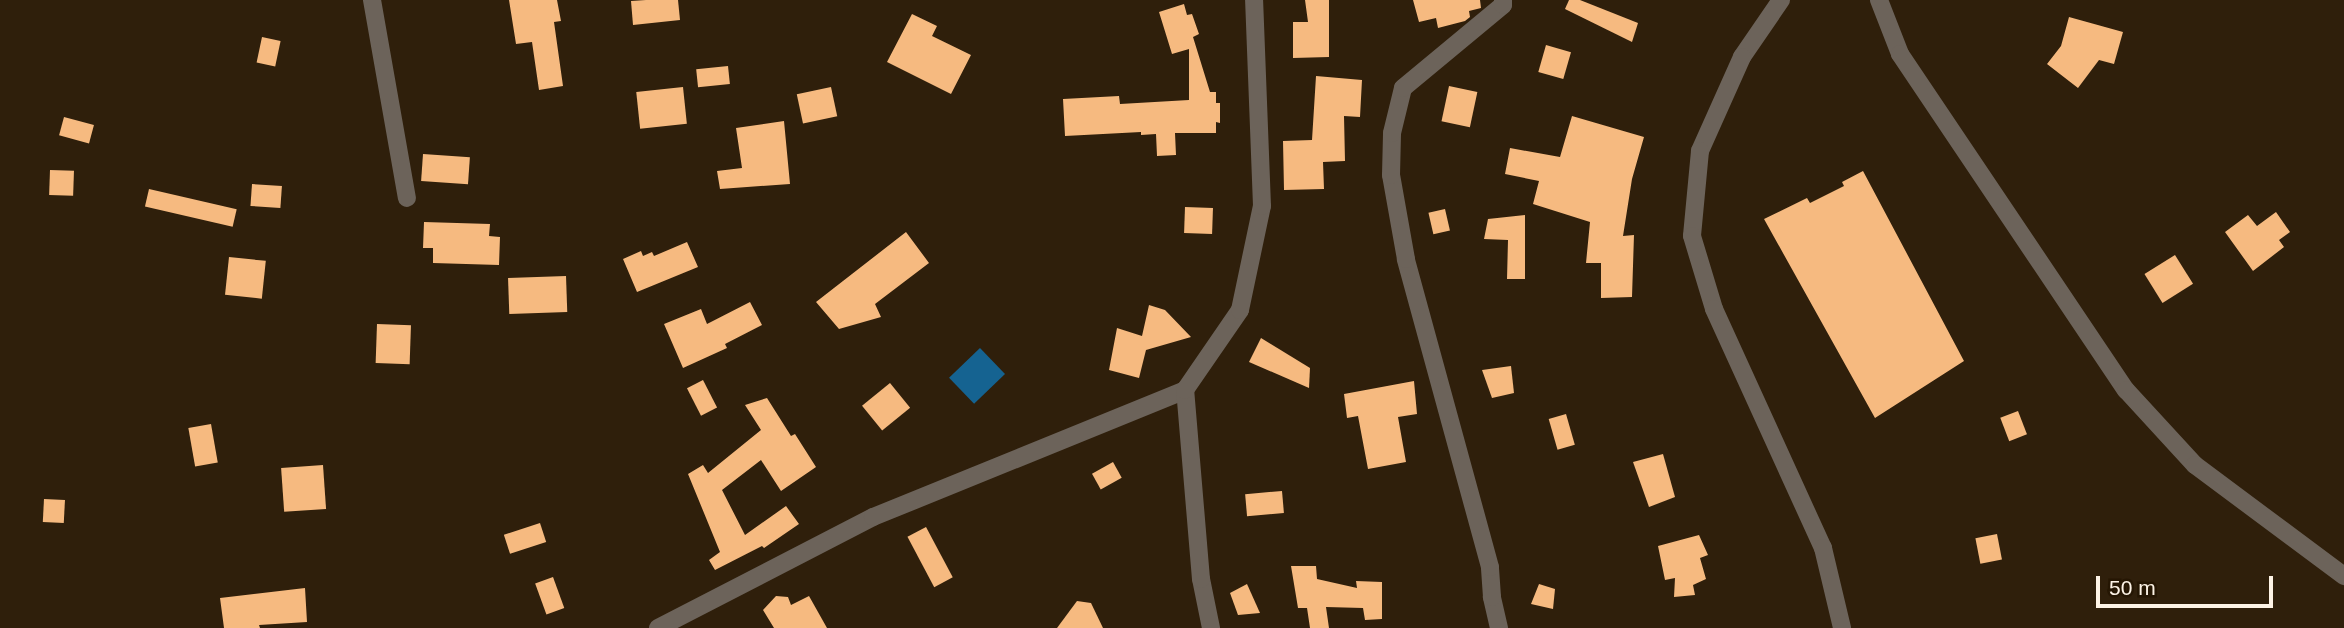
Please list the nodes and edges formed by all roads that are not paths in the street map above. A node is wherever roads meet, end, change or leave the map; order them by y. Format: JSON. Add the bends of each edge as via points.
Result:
{"nodes":[{"id":1,"x":373,"y":0,"type":"edge"},
{"id":2,"x":1254,"y":0,"type":"edge"},
{"id":3,"x":1503,"y":0,"type":"edge"},
{"id":4,"x":1781,"y":0,"type":"edge"},
{"id":5,"x":1880,"y":0,"type":"edge"},
{"id":6,"x":407,"y":198,"type":"dead end"},
{"id":7,"x":1185,"y":390,"type":"junction"},
{"id":8,"x":2344,"y":576,"type":"edge"},
{"id":9,"x":658,"y":628,"type":"edge"},
{"id":10,"x":1210,"y":628,"type":"edge"},
{"id":11,"x":1499,"y":628,"type":"edge"},
{"id":12,"x":1842,"y":628,"type":"edge"}],
"edges":[{"from":1,"to":6,"type":"street"},
{"from":2,"to":7,"type":"street","via":[[1262,206],[1240,310]]},
{"from":3,"to":11,"type":"street","via":[[1503,5],[1403,88],[1392,132],[1391,175],[1406,259],[1490,567]]},
{"from":4,"to":12,"type":"street","via":[[1742,57],[1700,151],[1692,236],[1714,309],[1823,548]]},
{"from":5,"to":8,"type":"street","via":[[1900,54],[2126,390],[2195,465]]},
{"from":7,"to":9,"type":"street","via":[[873,517]]},
{"from":7,"to":10,"type":"street","via":[[1201,579]]}]}
